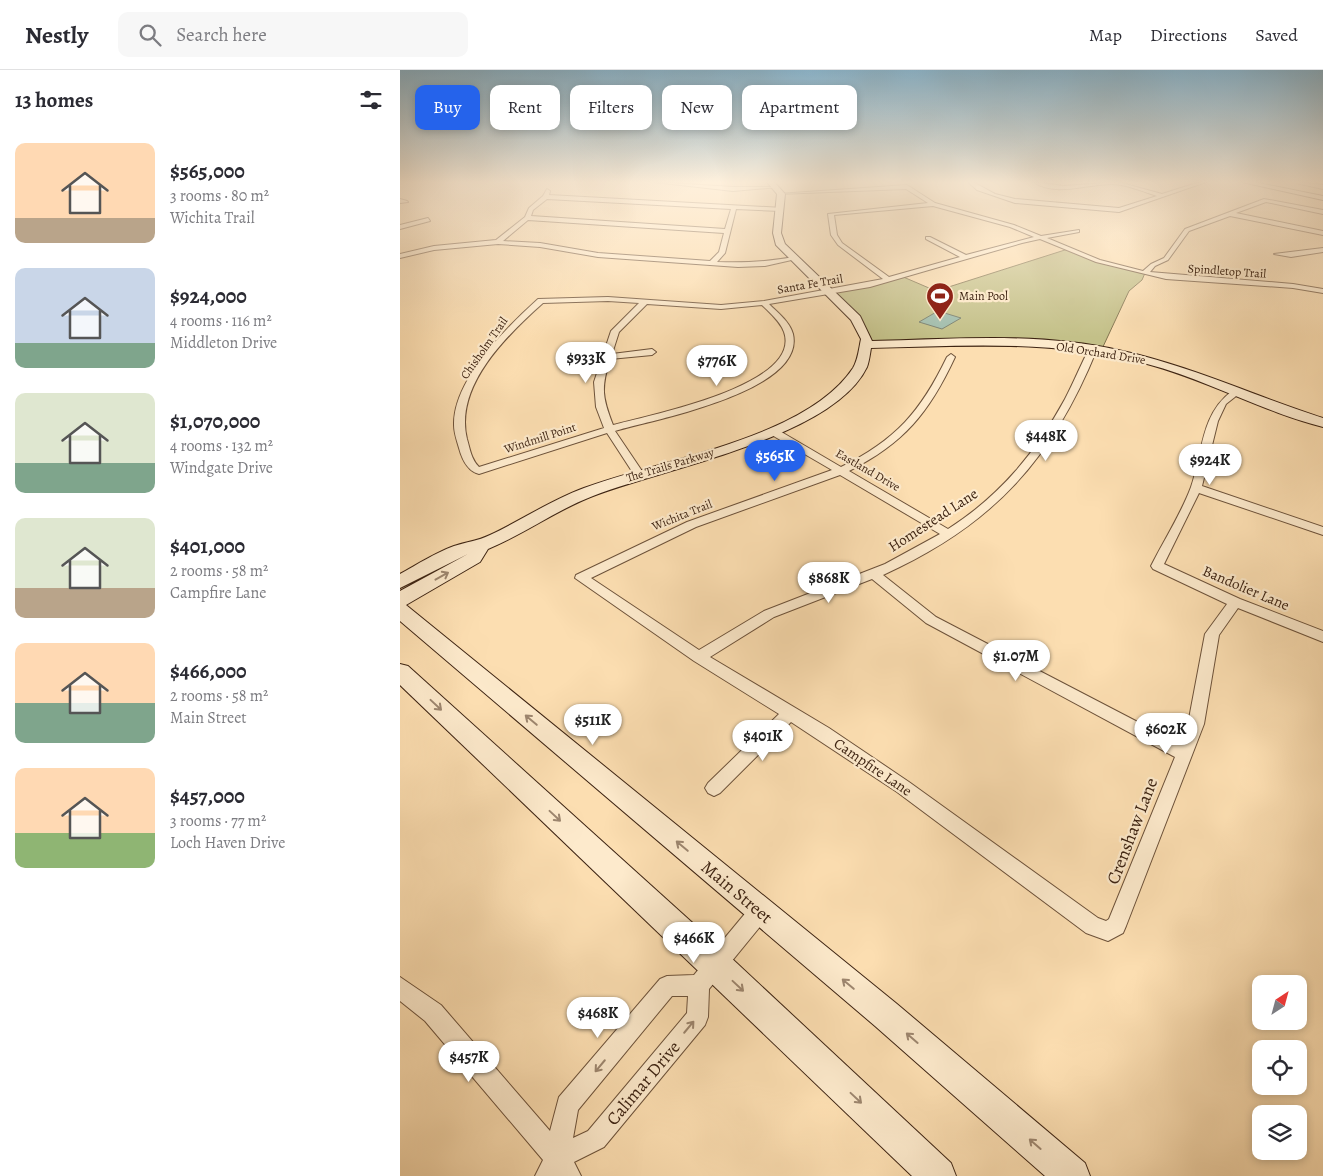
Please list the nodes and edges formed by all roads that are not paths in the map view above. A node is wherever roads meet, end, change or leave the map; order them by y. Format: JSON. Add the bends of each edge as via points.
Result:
{"nodes":[{"id":1,"x":508,"y":234,"type":"edge"},
{"id":2,"x":726,"y":234,"type":"edge"},
{"id":3,"x":777,"y":234,"type":"edge"},
{"id":4,"x":835,"y":234,"type":"edge"},
{"id":5,"x":1031,"y":234,"type":"edge"},
{"id":6,"x":1061,"y":234,"type":"edge"},
{"id":7,"x":1184,"y":234,"type":"edge"},
{"id":8,"x":1040,"y":237,"type":"junction"},
{"id":9,"x":928,"y":238,"type":"dead end"},
{"id":10,"x":498,"y":242,"type":"junction"},
{"id":11,"x":1323,"y":250,"type":"edge"},
{"id":12,"x":1277,"y":254,"type":"dead end"},
{"id":13,"x":400,"y":256,"type":"edge"},
{"id":14,"x":965,"y":257,"type":"junction"},
{"id":15,"x":793,"y":259,"type":"junction"},
{"id":16,"x":712,"y":263,"type":"junction"},
{"id":17,"x":1145,"y":273,"type":"junction"},
{"id":18,"x":888,"y":280,"type":"junction"},
{"id":19,"x":1323,"y":291,"type":"edge"},
{"id":20,"x":827,"y":293,"type":"junction"},
{"id":21,"x":541,"y":301,"type":"joint"},
{"id":22,"x":645,"y":302,"type":"junction"},
{"id":23,"x":764,"y":303,"type":"junction"},
{"id":24,"x":868,"y":345,"type":"junction"},
{"id":25,"x":1093,"y":350,"type":"junction"},
{"id":26,"x":652,"y":352,"type":"dead end"},
{"id":27,"x":605,"y":357,"type":"junction"},
{"id":28,"x":951,"y":357,"type":"dead end"},
{"id":29,"x":1235,"y":393,"type":"junction"},
{"id":30,"x":1323,"y":423,"type":"edge"},
{"id":31,"x":609,"y":429,"type":"junction"},
{"id":32,"x":774,"y":432,"type":"junction"},
{"id":33,"x":479,"y":471,"type":"joint"},
{"id":34,"x":842,"y":471,"type":"junction"},
{"id":35,"x":639,"y":474,"type":"junction"},
{"id":36,"x":1196,"y":488,"type":"junction"},
{"id":37,"x":1323,"y":531,"type":"edge"},
{"id":38,"x":948,"y":533,"type":"junction"},
{"id":39,"x":482,"y":546,"type":"junction"},
{"id":40,"x":873,"y":573,"type":"junction"},
{"id":41,"x":581,"y":578,"type":"joint"},
{"id":42,"x":400,"y":582,"type":"edge"},
{"id":43,"x":400,"y":600,"type":"edge"},
{"id":44,"x":1235,"y":602,"type":"junction"},
{"id":45,"x":400,"y":610,"type":"edge"},
{"id":46,"x":1323,"y":637,"type":"edge"},
{"id":47,"x":699,"y":657,"type":"junction"},
{"id":48,"x":400,"y":672,"type":"edge"},
{"id":49,"x":790,"y":713,"type":"junction"},
{"id":50,"x":1183,"y":754,"type":"junction"},
{"id":51,"x":714,"y":788,"type":"dead end"},
{"id":52,"x":760,"y":911,"type":"junction"},
{"id":53,"x":1108,"y":930,"type":"joint"},
{"id":54,"x":708,"y":975,"type":"junction"},
{"id":55,"x":400,"y":988,"type":"edge"},
{"id":56,"x":558,"y":1170,"type":"edge"},
{"id":57,"x":938,"y":1176,"type":"edge"},
{"id":58,"x":1072,"y":1176,"type":"edge"}],
"edges":[{"from":1,"to":10,"type":"street"},
{"from":2,"to":16,"type":"street","via":[[722,253]]},
{"from":3,"to":15,"type":"street"},
{"from":4,"to":18,"type":"street","via":[[836,239]]},
{"from":5,"to":8,"type":"street","name":"Spindletop Trail"},
{"from":6,"to":8,"type":"street","name":"Santa Fe Trail"},
{"from":7,"to":17,"type":"street","via":[[1166,259]]},
{"from":8,"to":14,"type":"street","name":"Santa Fe Trail"},
{"from":8,"to":17,"type":"street","name":"Spindletop Trail","via":[[1098,261]]},
{"from":9,"to":14,"type":"street"},
{"from":10,"to":13,"type":"street"},
{"from":10,"to":16,"type":"street","via":[[598,255]]},
{"from":11,"to":12,"type":"street","via":[[1292,256]]},
{"from":14,"to":18,"type":"street","name":"Santa Fe Trail"},
{"from":15,"to":16,"type":"street","via":[[757,264]]},
{"from":15,"to":20,"type":"street"},
{"from":17,"to":19,"type":"street","name":"Spindletop Trail"},
{"from":18,"to":20,"type":"street","name":"Santa Fe Trail"},
{"from":20,"to":23,"type":"street","name":"Santa Fe Trail"},
{"from":20,"to":24,"type":"street","via":[[856,318]]},
{"from":21,"to":22,"type":"street","name":"Santa Fe Trail","via":[[608,299]]},
{"from":21,"to":33,"type":"street","name":"Chisholm Trail","via":[[507,333],[466,394],[459,423],[468,459]]},
{"from":22,"to":23,"type":"street","name":"Santa Fe Trail","via":[[709,307]]},
{"from":22,"to":27,"type":"street","via":[[615,331]]},
{"from":23,"to":31,"type":"street","via":[[783,322],[789,338],[784,354],[771,370],[748,386],[718,399]]},
{"from":24,"to":25,"type":"street","name":"Old Orchard Drive","via":[[1011,343]]},
{"from":24,"to":32,"type":"street","name":"The Trails Parkway","via":[[860,368],[838,394]]},
{"from":25,"to":29,"type":"street","name":"Old Orchard Drive","via":[[1151,361],[1190,373]]},
{"from":25,"to":38,"type":"street","name":"Homestead Lane","via":[[1074,390],[1036,454],[1016,479],[989,504]]},
{"from":26,"to":27,"type":"street"},
{"from":27,"to":31,"type":"street","via":[[598,382],[601,407]]},
{"from":28,"to":34,"type":"street","name":"Wichita Trail","via":[[936,389],[917,416],[895,438]]},
{"from":29,"to":30,"type":"street","name":"Old Orchard Drive"},
{"from":29,"to":36,"type":"street","via":[[1222,404],[1213,421]]},
{"from":31,"to":33,"type":"street","name":"Windmill Point"},
{"from":31,"to":35,"type":"street"},
{"from":32,"to":34,"type":"street","name":"Eastland Drive"},
{"from":32,"to":35,"type":"street","name":"The Trails Parkway"},
{"from":34,"to":38,"type":"street","name":"Eastland Drive"},
{"from":34,"to":41,"type":"street","name":"Wichita Trail","via":[[708,518],[630,552]]},
{"from":35,"to":39,"type":"street","name":"The Trails Parkway","via":[[569,499]]},
{"from":36,"to":37,"type":"street"},
{"from":36,"to":44,"type":"street","name":"Bandolier Lane","via":[[1157,566]]},
{"from":38,"to":40,"type":"street","name":"Homestead Lane","via":[[888,568]]},
{"from":39,"to":42,"type":"street","name":"The Trails Parkway","via":[[460,550]]},
{"from":43,"to":39,"type":"street","name":"The Trails Parkway","one_way":true,"via":[[474,558]]},
{"from":40,"to":47,"type":"street","name":"Homestead Lane","via":[[780,609],[731,635]]},
{"from":40,"to":50,"type":"street","via":[[931,620]]},
{"from":41,"to":47,"type":"street","name":"Campfire Lane"},
{"from":44,"to":46,"type":"street","name":"Bandolier Lane"},
{"from":44,"to":50,"type":"street","name":"Crenshaw Lane","via":[[1212,634],[1196,724]]},
{"from":52,"to":45,"type":"street","name":"Main Street","one_way":true},
{"from":47,"to":49,"type":"street","name":"Campfire Lane"},
{"from":48,"to":54,"type":"street","one_way":true},
{"from":49,"to":51,"type":"street"},
{"from":49,"to":53,"type":"street","name":"Campfire Lane","via":[[903,787],[1093,926]]},
{"from":50,"to":53,"type":"street","name":"Crenshaw Lane","via":[[1116,926]]},
{"from":52,"to":54,"type":"street"},
{"from":58,"to":52,"type":"street","name":"Main Street","one_way":true},
{"from":56,"to":54,"type":"street","name":"Calimar Drive","one_way":true,"via":[[596,1139],[697,1018]]},
{"from":54,"to":56,"type":"street","one_way":true,"via":[[668,986],[568,1105]]},
{"from":54,"to":57,"type":"street","one_way":true},
{"from":55,"to":56,"type":"street","via":[[433,1013]]}]}
